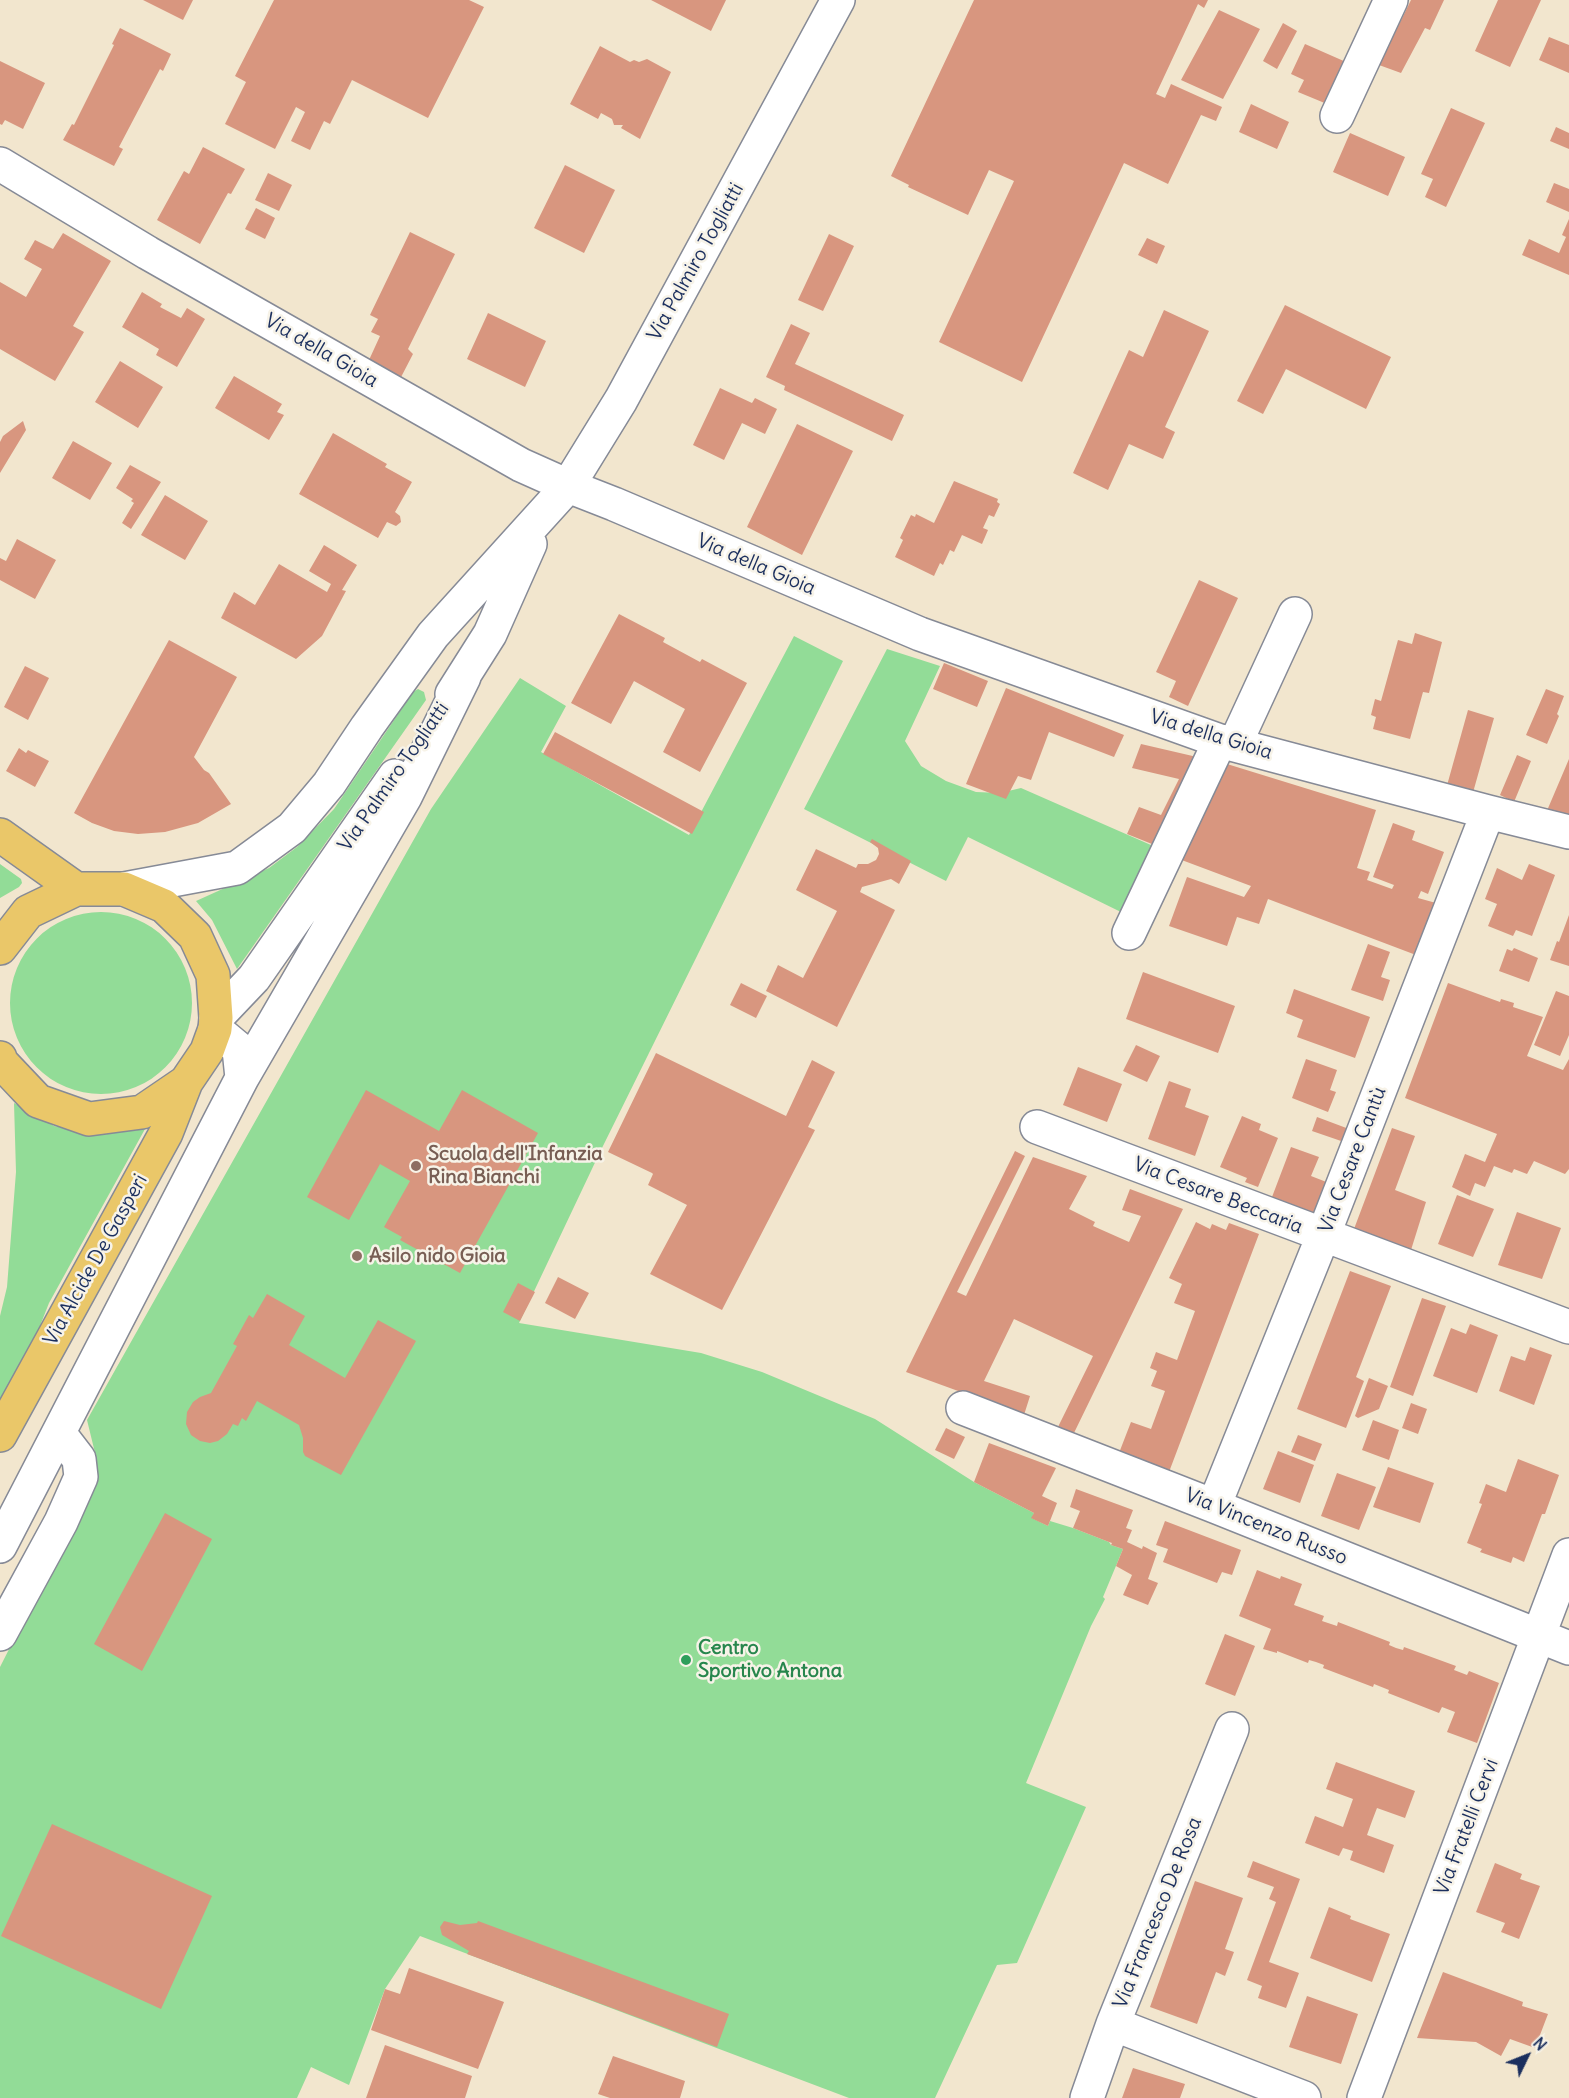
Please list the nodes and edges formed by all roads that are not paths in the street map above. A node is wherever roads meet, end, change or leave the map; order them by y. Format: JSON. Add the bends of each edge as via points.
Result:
{"nodes":[{"id":1,"x":838,"y":0,"type":"edge"},
{"id":2,"x":1391,"y":0,"type":"edge"},
{"id":3,"x":1337,"y":116,"type":"dead end"},
{"id":4,"x":0,"y":164,"type":"edge"},
{"id":5,"x":568,"y":486,"type":"junction"},
{"id":6,"x":542,"y":517,"type":"junction"},
{"id":7,"x":1294,"y":614,"type":"dead end"},
{"id":8,"x":464,"y":677,"type":"junction"},
{"id":9,"x":1227,"y":743,"type":"junction"},
{"id":10,"x":1488,"y":812,"type":"junction"},
{"id":11,"x":1569,"y":832,"type":"edge"},
{"id":12,"x":0,"y":835,"type":"edge"},
{"id":13,"x":124,"y":889,"type":"junction"},
{"id":14,"x":76,"y":890,"type":"junction"},
{"id":15,"x":1129,"y":933,"type":"dead end"},
{"id":16,"x":0,"y":948,"type":"edge"},
{"id":17,"x":216,"y":1024,"type":"junction"},
{"id":18,"x":0,"y":1066,"type":"edge"},
{"id":19,"x":242,"y":1078,"type":"junction"},
{"id":20,"x":186,"y":1082,"type":"junction"},
{"id":21,"x":1037,"y":1127,"type":"dead end"},
{"id":22,"x":1323,"y":1236,"type":"junction"},
{"id":23,"x":1569,"y":1327,"type":"edge"},
{"id":24,"x":963,"y":1408,"type":"dead end"},
{"id":25,"x":59,"y":1433,"type":"junction"},
{"id":26,"x":0,"y":1436,"type":"edge"},
{"id":27,"x":1214,"y":1506,"type":"junction"},
{"id":28,"x":0,"y":1546,"type":"edge"},
{"id":29,"x":1569,"y":1555,"type":"edge"},
{"id":30,"x":0,"y":1634,"type":"edge"},
{"id":31,"x":1539,"y":1637,"type":"junction"},
{"id":32,"x":1569,"y":1648,"type":"edge"},
{"id":33,"x":1232,"y":1729,"type":"dead end"},
{"id":34,"x":1113,"y":2024,"type":"junction"},
{"id":35,"x":1087,"y":2098,"type":"edge"},
{"id":36,"x":1304,"y":2098,"type":"edge"},
{"id":37,"x":1364,"y":2098,"type":"edge"}],
"edges":[{"from":1,"to":5,"type":"street","name":"Via Palmiro Togliatti","via":[[621,400]]},
{"from":2,"to":3,"type":"street"},
{"from":4,"to":5,"type":"street","name":"Via della Gioia","via":[[148,253],[521,465]]},
{"from":5,"to":6,"type":"street","name":"Via Palmiro Togliatti"},
{"from":5,"to":9,"type":"street","name":"Via della Gioia","via":[[920,634]]},
{"from":6,"to":8,"type":"street","name":"Via Palmiro Togliatti","via":[[490,634]]},
{"from":6,"to":13,"type":"street","name":"Via Palmiro Togliatti","via":[[433,635],[329,784],[292,828],[237,868]]},
{"from":7,"to":9,"type":"street"},
{"from":8,"to":17,"type":"street","name":"Via Palmiro Togliatti","via":[[254,978]]},
{"from":8,"to":19,"type":"street","via":[[405,797]]},
{"from":9,"to":10,"type":"street","name":"Via della Gioia"},
{"from":9,"to":15,"type":"street"},
{"from":10,"to":11,"type":"street","name":"Via della Gioia"},
{"from":10,"to":22,"type":"street","name":"Via Cesare Cantù"},
{"from":12,"to":14,"type":"main road"},
{"from":13,"to":14,"type":"main road","name":"Via Alcide De Gasperi"},
{"from":13,"to":17,"type":"main road","name":"Via Alcide De Gasperi","via":[[164,906],[195,936],[213,975]]},
{"from":14,"to":16,"type":"main road","name":"Via Alcide De Gasperi","via":[[28,912]]},
{"from":17,"to":19,"type":"street","via":[[239,1049]]},
{"from":17,"to":20,"type":"main road","name":"Via Alcide De Gasperi","via":[[207,1051]]},
{"from":18,"to":20,"type":"main road","name":"Via Alcide De Gasperi","via":[[38,1101],[89,1119],[142,1112]]},
{"from":19,"to":25,"type":"street"},
{"from":20,"to":26,"type":"main road","name":"Via Alcide De Gasperi","via":[[166,1133]]},
{"from":21,"to":22,"type":"street","name":"Via Cesare Beccaria"},
{"from":22,"to":23,"type":"street","name":"Via Cesare Beccaria"},
{"from":22,"to":27,"type":"street","name":"Via Cesare Cantù"},
{"from":24,"to":27,"type":"street","name":"Via Vincenzo Russo"},
{"from":25,"to":28,"type":"street"},
{"from":25,"to":30,"type":"street","via":[[79,1459],[81,1477]]},
{"from":27,"to":31,"type":"street","name":"Via Vincenzo Russo"},
{"from":29,"to":31,"type":"street","name":"Via Fratelli Cervi"},
{"from":31,"to":32,"type":"street","name":"Via Vincenzo Russo"},
{"from":31,"to":37,"type":"street","name":"Via Fratelli Cervi"},
{"from":33,"to":34,"type":"street","name":"Via Francesco De Rosa"},
{"from":34,"to":35,"type":"street","name":"Via Francesco De Rosa"},
{"from":34,"to":36,"type":"street"}]}
